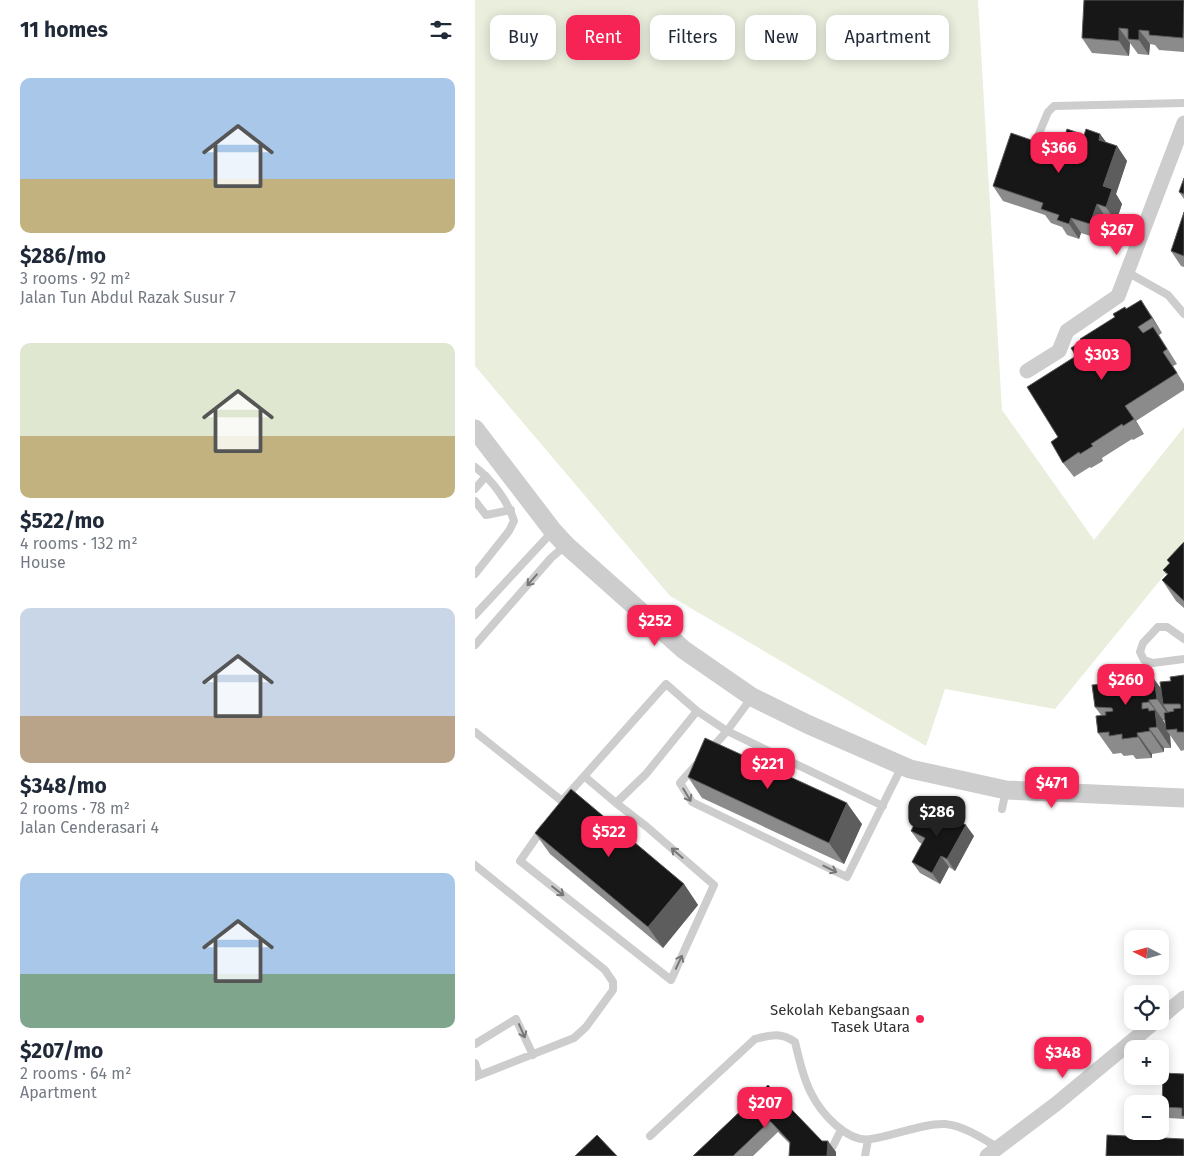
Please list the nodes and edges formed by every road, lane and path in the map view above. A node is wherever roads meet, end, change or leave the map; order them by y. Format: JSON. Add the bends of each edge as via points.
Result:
{"nodes":[{"id":1,"x":1184,"y":103,"type":"edge"},
{"id":2,"x":1184,"y":123,"type":"edge"},
{"id":3,"x":1035,"y":143,"type":"edge"},
{"id":4,"x":1127,"y":272,"type":"junction"},
{"id":5,"x":1184,"y":314,"type":"edge"},
{"id":6,"x":1027,"y":371,"type":"dead end"},
{"id":7,"x":475,"y":429,"type":"edge"},
{"id":8,"x":475,"y":467,"type":"edge"},
{"id":9,"x":486,"y":476,"type":"junction"},
{"id":10,"x":475,"y":489,"type":"edge"},
{"id":11,"x":475,"y":501,"type":"edge"},
{"id":12,"x":511,"y":510,"type":"junction"},
{"id":13,"x":553,"y":531,"type":"junction"},
{"id":14,"x":566,"y":545,"type":"junction"},
{"id":15,"x":475,"y":574,"type":"edge"},
{"id":16,"x":475,"y":615,"type":"edge"},
{"id":17,"x":1184,"y":639,"type":"edge"},
{"id":18,"x":475,"y":646,"type":"edge"},
{"id":19,"x":1184,"y":659,"type":"edge"},
{"id":20,"x":752,"y":697,"type":"junction"},
{"id":21,"x":697,"y":711,"type":"junction"},
{"id":22,"x":727,"y":730,"type":"junction"},
{"id":23,"x":475,"y":732,"type":"edge"},
{"id":24,"x":913,"y":770,"type":"junction"},
{"id":25,"x":584,"y":776,"type":"junction"},
{"id":26,"x":1006,"y":790,"type":"junction"},
{"id":27,"x":1184,"y":798,"type":"edge"},
{"id":28,"x":562,"y":801,"type":"junction"},
{"id":29,"x":616,"y":803,"type":"junction"},
{"id":30,"x":883,"y":806,"type":"junction"},
{"id":31,"x":557,"y":808,"type":"edge"},
{"id":32,"x":1002,"y":809,"type":"dead end"},
{"id":33,"x":546,"y":824,"type":"edge"},
{"id":34,"x":475,"y":865,"type":"edge"},
{"id":35,"x":1184,"y":998,"type":"edge"},
{"id":36,"x":1169,"y":1010,"type":"edge"},
{"id":37,"x":1145,"y":1030,"type":"edge"},
{"id":38,"x":475,"y":1044,"type":"edge"},
{"id":39,"x":533,"y":1055,"type":"junction"},
{"id":40,"x":475,"y":1064,"type":"edge"},
{"id":41,"x":477,"y":1076,"type":"edge"},
{"id":42,"x":841,"y":1130,"type":"junction"},
{"id":43,"x":650,"y":1136,"type":"dead end"},
{"id":44,"x":868,"y":1140,"type":"junction"},
{"id":45,"x":992,"y":1151,"type":"edge"},
{"id":46,"x":830,"y":1152,"type":"edge"},
{"id":47,"x":865,"y":1156,"type":"edge"}],
"edges":[{"from":1,"to":3,"type":"lane","via":[[1054,106],[1048,112]]},
{"from":2,"to":4,"type":"street"},
{"from":4,"to":5,"type":"lane","via":[[1169,296]]},
{"from":4,"to":6,"type":"street","via":[[1118,296],[1067,331],[1059,351]]},
{"from":7,"to":13,"type":"street"},
{"from":8,"to":9,"type":"lane"},
{"from":9,"to":10,"type":"lane"},
{"from":9,"to":12,"type":"lane"},
{"from":11,"to":12,"type":"lane","via":[[486,515]]},
{"from":12,"to":15,"type":"lane","via":[[514,521],[509,531]]},
{"from":13,"to":14,"type":"street"},
{"from":13,"to":16,"type":"lane"},
{"from":14,"to":18,"type":"lane","one_way":true},
{"from":14,"to":20,"type":"street","via":[[684,650]]},
{"from":17,"to":19,"type":"lane","via":[[1167,627],[1158,627],[1143,643],[1140,652],[1145,660],[1153,663]]},
{"from":20,"to":22,"type":"lane"},
{"from":20,"to":24,"type":"street"},
{"from":21,"to":22,"type":"lane"},
{"from":21,"to":25,"type":"lane","via":[[666,684]]},
{"from":21,"to":29,"type":"lane","via":[[646,774]]},
{"from":22,"to":30,"type":"lane"},
{"from":22,"to":30,"type":"lane","one_way":true,"via":[[681,783],[692,802],[847,877]]},
{"from":23,"to":28,"type":"lane"},
{"from":24,"to":26,"type":"street"},
{"from":24,"to":30,"type":"lane"},
{"from":25,"to":28,"type":"lane"},
{"from":25,"to":29,"type":"lane"},
{"from":26,"to":27,"type":"street"},
{"from":26,"to":32,"type":"lane"},
{"from":28,"to":31,"type":"lane"},
{"from":33,"to":29,"type":"lane","one_way":true,"via":[[520,861],[671,980],[714,885]]},
{"from":34,"to":39,"type":"lane","via":[[605,970],[613,982],[613,990],[586,1027],[573,1038]]},
{"from":35,"to":36,"type":"street"},
{"from":37,"to":45,"type":"street","via":[[1056,1104]]},
{"from":38,"to":39,"type":"lane","one_way":true,"via":[[517,1019]]},
{"from":39,"to":41,"type":"lane"},
{"from":40,"to":41,"type":"lane"},
{"from":42,"to":43,"type":"lane","via":[[811,1093],[795,1042],[786,1036],[771,1035],[755,1039]]},
{"from":42,"to":44,"type":"lane","via":[[847,1135]]},
{"from":42,"to":46,"type":"lane"},
{"from":44,"to":45,"type":"lane","via":[[946,1124],[969,1131]]},
{"from":44,"to":47,"type":"lane"}]}
